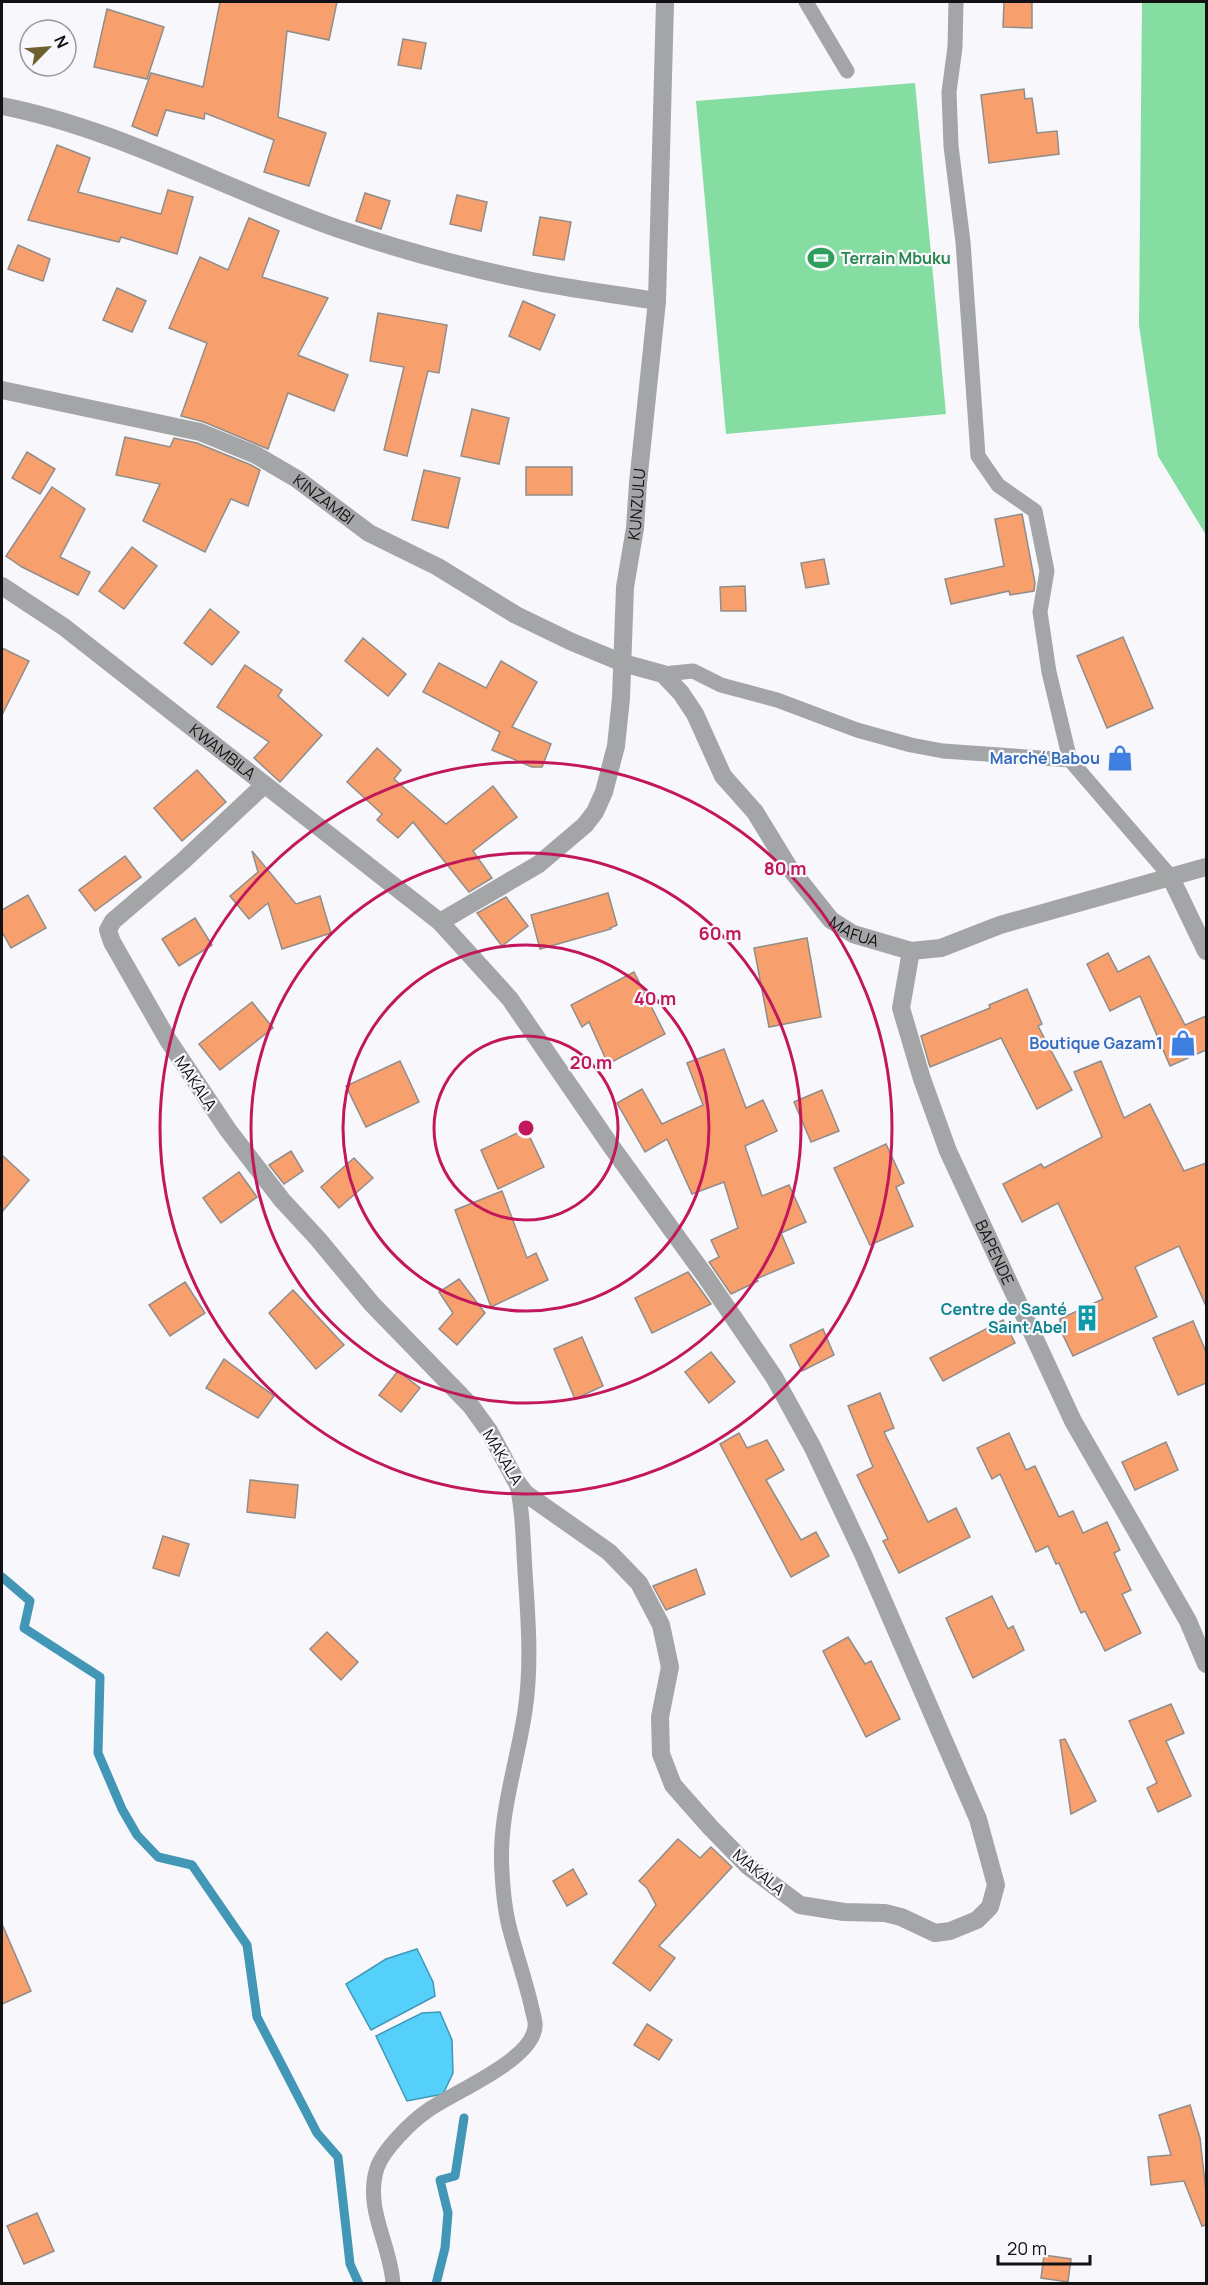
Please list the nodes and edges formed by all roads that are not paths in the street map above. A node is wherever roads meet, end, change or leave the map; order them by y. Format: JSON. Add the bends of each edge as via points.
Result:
{"nodes":[{"id":1,"x":665,"y":2,"type":"edge"},
{"id":2,"x":806,"y":2,"type":"edge"},
{"id":3,"x":956,"y":2,"type":"edge"},
{"id":4,"x":847,"y":70,"type":"dead end"},
{"id":5,"x":2,"y":106,"type":"edge"},
{"id":6,"x":657,"y":302,"type":"junction"},
{"id":7,"x":2,"y":390,"type":"edge"},
{"id":8,"x":2,"y":586,"type":"edge"},
{"id":9,"x":623,"y":663,"type":"junction"},
{"id":10,"x":663,"y":674,"type":"junction"},
{"id":11,"x":1070,"y":760,"type":"junction"},
{"id":12,"x":264,"y":785,"type":"junction"},
{"id":13,"x":1206,"y":867,"type":"edge"},
{"id":14,"x":1170,"y":876,"type":"junction"},
{"id":15,"x":440,"y":922,"type":"junction"},
{"id":16,"x":912,"y":951,"type":"junction"},
{"id":17,"x":1206,"y":951,"type":"edge"},
{"id":18,"x":516,"y":1481,"type":"junction"},
{"id":19,"x":1206,"y":1664,"type":"edge"},
{"id":20,"x":393,"y":2283,"type":"edge"}],
"edges":[{"from":1,"to":6,"type":"street","name":"KUNZULU"},
{"from":2,"to":4,"type":"lane"},
{"from":3,"to":11,"type":"lane","via":[[949,92],[951,146],[963,242],[978,456],[998,485],[1035,511],[1047,571],[1040,612],[1049,672]]},
{"from":5,"to":6,"type":"street","via":[[85,129],[338,228],[440,260]]},
{"from":6,"to":9,"type":"street","name":"KUNZULU","via":[[635,528],[625,587]]},
{"from":7,"to":9,"type":"street","name":"KINZAMBI","via":[[200,432],[256,455],[297,479],[369,533],[438,567],[516,615]]},
{"from":8,"to":12,"type":"street","name":"KWAMBILA","via":[[64,627]]},
{"from":9,"to":10,"type":"street"},
{"from":9,"to":15,"type":"street","name":"KUNZULU","via":[[616,746],[595,812],[539,864]]},
{"from":10,"to":11,"type":"lane","via":[[693,671],[721,685],[911,745]]},
{"from":10,"to":16,"type":"street","name":"MAFUA","via":[[695,714],[723,776],[755,812],[781,856],[831,920],[854,934]]},
{"from":11,"to":14,"type":"lane"},
{"from":12,"to":15,"type":"street","name":"KWAMBILA"},
{"from":12,"to":18,"type":"street","name":"MAKALA","via":[[113,921],[108,930],[112,942],[168,1040],[228,1130],[282,1200],[372,1304],[471,1406]]},
{"from":13,"to":14,"type":"street","name":"MAFUA"},
{"from":14,"to":16,"type":"street","name":"MAFUA","via":[[1000,925],[941,948]]},
{"from":14,"to":17,"type":"street"},
{"from":15,"to":18,"type":"street","name":"MAKALA","via":[[510,999],[706,1277],[779,1388],[813,1448],[978,1819],[996,1885],[990,1907],[977,1920],[935,1933],[885,1913],[800,1905],[748,1866],[673,1785],[661,1754],[660,1717],[670,1667],[661,1625],[639,1583],[609,1552],[525,1493]]},
{"from":16,"to":19,"type":"street","name":"BAPENDE","via":[[901,1008],[948,1151],[1073,1421],[1188,1621]]},
{"from":18,"to":20,"type":"lane","via":[[522,1513],[528,1640],[526,1710],[508,1787],[502,1871],[509,1927],[535,2026],[523,2051],[425,2111],[385,2152],[377,2169],[374,2211]]}]}
